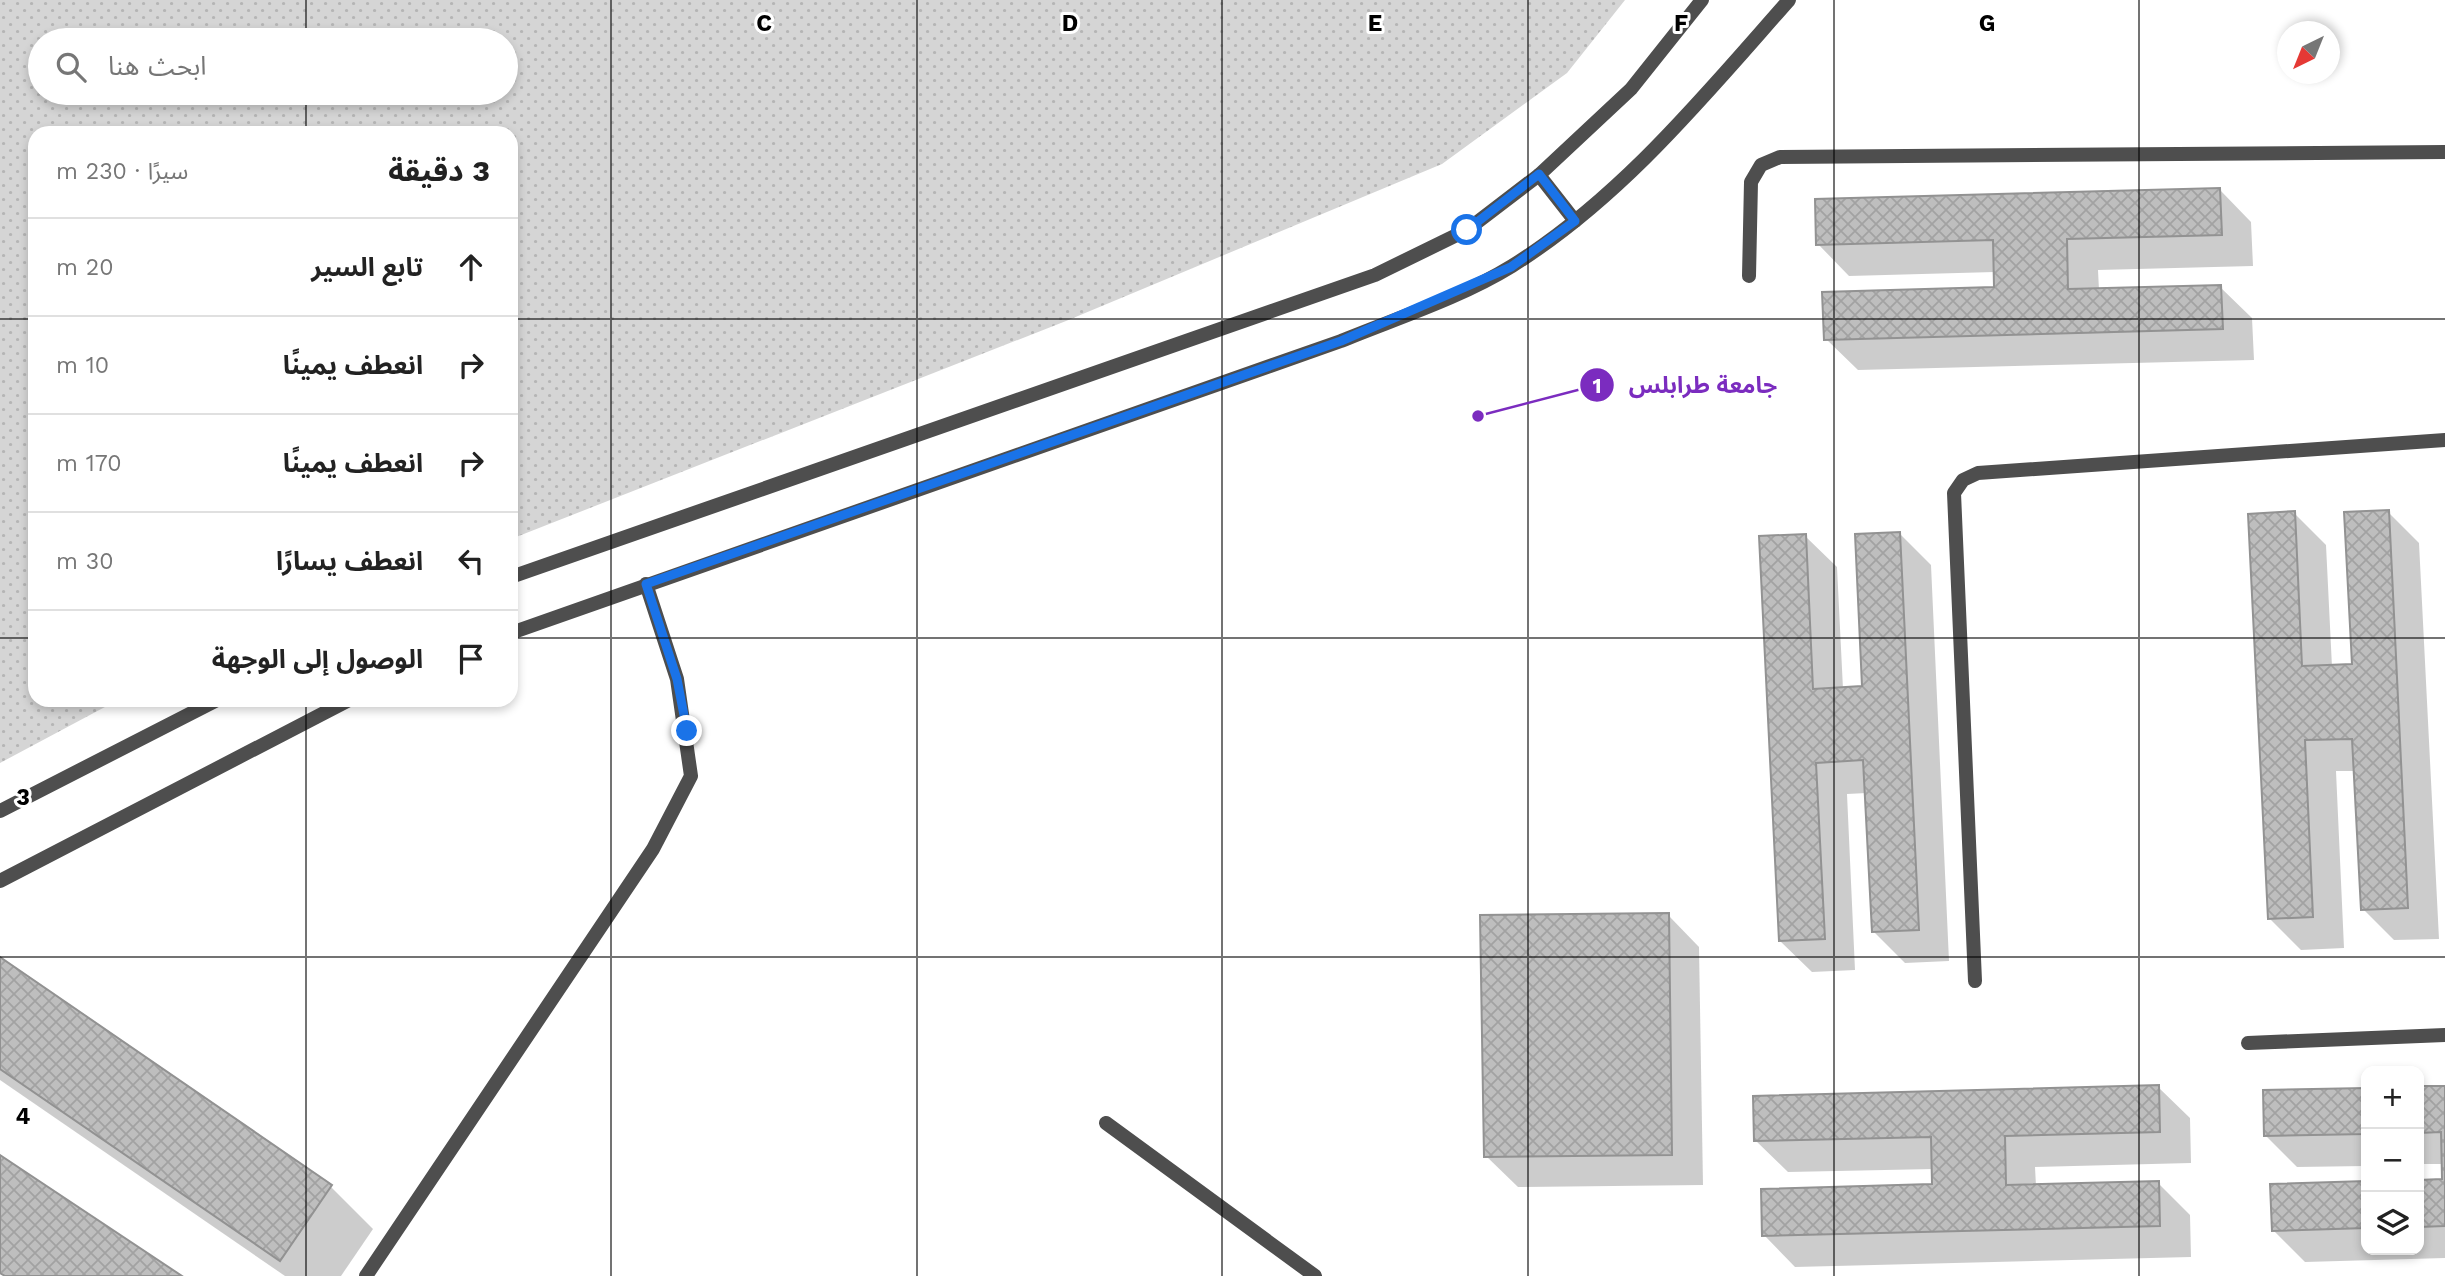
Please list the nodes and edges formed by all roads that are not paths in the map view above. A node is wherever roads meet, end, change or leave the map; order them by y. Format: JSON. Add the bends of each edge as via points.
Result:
{"nodes":[{"id":1,"x":1702,"y":0,"type":"edge"},
{"id":2,"x":1789,"y":0,"type":"edge"},
{"id":3,"x":2445,"y":152,"type":"edge"},
{"id":4,"x":1539,"y":174,"type":"junction"},
{"id":5,"x":1575,"y":221,"type":"junction"},
{"id":6,"x":1749,"y":276,"type":"dead end"},
{"id":7,"x":2445,"y":440,"type":"edge"},
{"id":8,"x":518,"y":575,"type":"edge"},
{"id":9,"x":646,"y":584,"type":"junction"},
{"id":10,"x":518,"y":630,"type":"edge"},
{"id":11,"x":203,"y":707,"type":"edge"},
{"id":12,"x":336,"y":707,"type":"edge"},
{"id":13,"x":0,"y":811,"type":"edge"},
{"id":14,"x":0,"y":881,"type":"edge"},
{"id":15,"x":1975,"y":981,"type":"dead end"},
{"id":16,"x":2445,"y":1035,"type":"edge"},
{"id":17,"x":2248,"y":1043,"type":"dead end"},
{"id":18,"x":1106,"y":1123,"type":"dead end"},
{"id":19,"x":366,"y":1276,"type":"edge"},
{"id":20,"x":1315,"y":1276,"type":"edge"}],
"edges":[{"from":1,"to":4,"type":"street","via":[[1631,89]]},
{"from":2,"to":5,"type":"street","via":[[1608,195]]},
{"from":3,"to":6,"type":"street","via":[[1780,157],[1761,165],[1751,182]]},
{"from":4,"to":5,"type":"street"},
{"from":4,"to":8,"type":"street","via":[[1467,230],[1375,275]]},
{"from":5,"to":9,"type":"street","via":[[1511,267],[1341,341]]},
{"from":7,"to":15,"type":"street","via":[[1978,473],[1963,480],[1954,493]]},
{"from":9,"to":10,"type":"street"},
{"from":9,"to":19,"type":"street","via":[[677,679],[691,776],[653,849]]},
{"from":11,"to":13,"type":"street"},
{"from":12,"to":14,"type":"street"},
{"from":16,"to":17,"type":"street"},
{"from":18,"to":20,"type":"street"}]}
